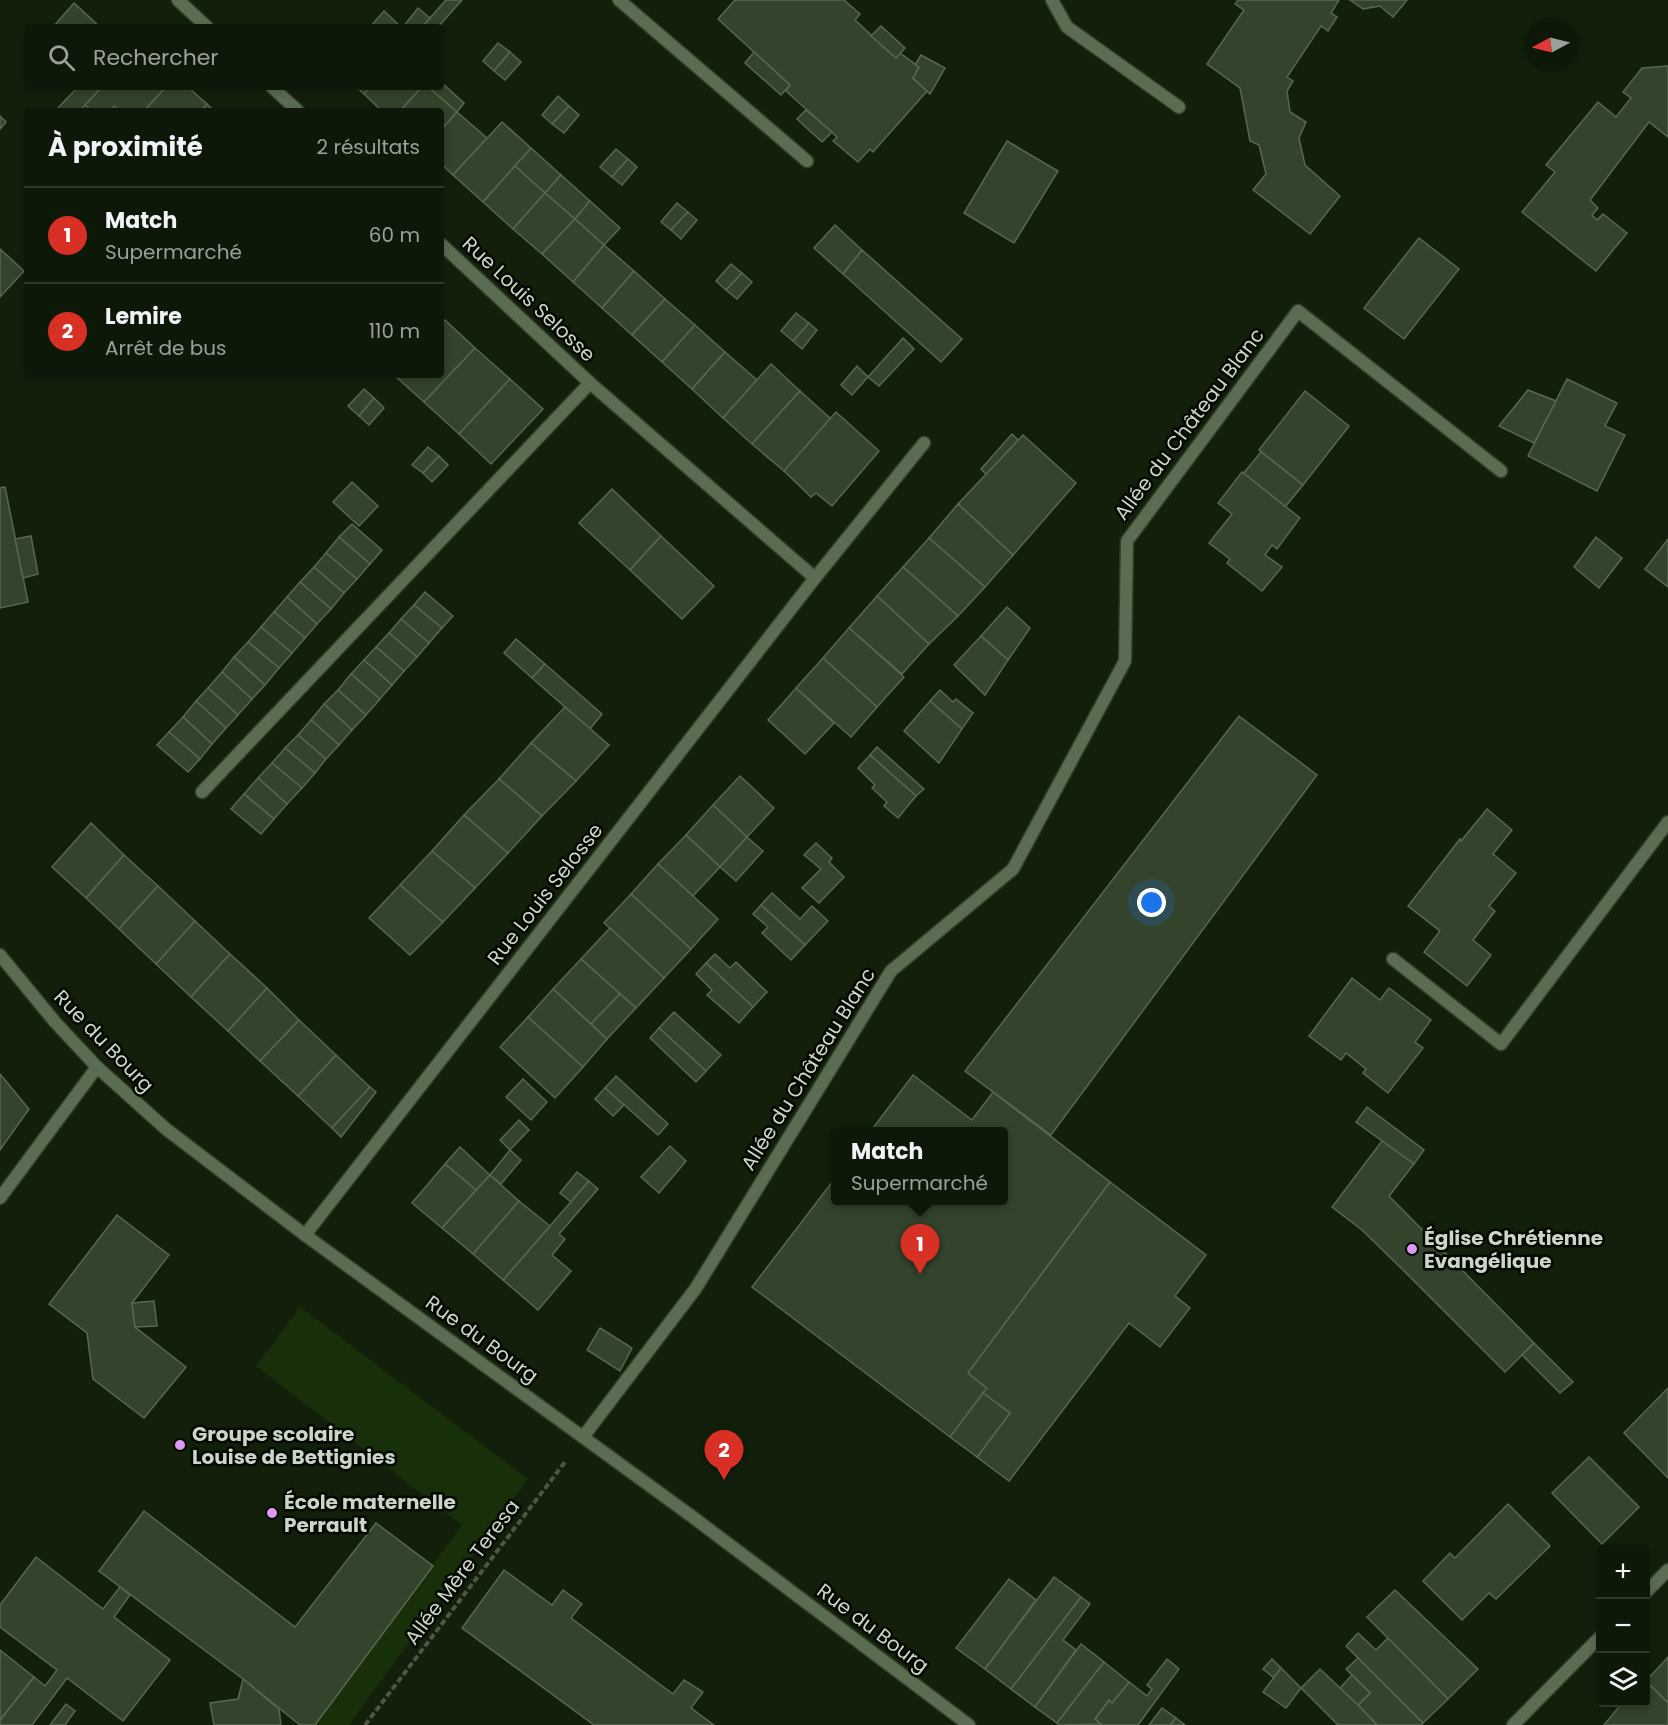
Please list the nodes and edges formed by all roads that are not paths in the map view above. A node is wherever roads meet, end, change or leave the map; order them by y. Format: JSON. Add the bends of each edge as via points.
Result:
{"nodes":[{"id":1,"x":178,"y":0,"type":"edge"},
{"id":2,"x":619,"y":0,"type":"edge"},
{"id":3,"x":1052,"y":0,"type":"edge"},
{"id":4,"x":204,"y":24,"type":"edge"},
{"id":5,"x":275,"y":90,"type":"edge"},
{"id":6,"x":1179,"y":107,"type":"dead end"},
{"id":7,"x":295,"y":108,"type":"edge"},
{"id":8,"x":807,"y":161,"type":"dead end"},
{"id":9,"x":444,"y":247,"type":"edge"},
{"id":10,"x":590,"y":383,"type":"junction"},
{"id":11,"x":924,"y":443,"type":"dead end"},
{"id":12,"x":1501,"y":471,"type":"dead end"},
{"id":13,"x":815,"y":578,"type":"junction"},
{"id":14,"x":202,"y":792,"type":"dead end"},
{"id":15,"x":1668,"y":822,"type":"edge"},
{"id":16,"x":0,"y":955,"type":"edge"},
{"id":17,"x":1393,"y":958,"type":"dead end"},
{"id":18,"x":97,"y":1067,"type":"junction"},
{"id":19,"x":0,"y":1198,"type":"edge"},
{"id":20,"x":305,"y":1235,"type":"junction"},
{"id":21,"x":583,"y":1437,"type":"junction"},
{"id":22,"x":1668,"y":1570,"type":"edge"},
{"id":23,"x":1650,"y":1588,"type":"edge"},
{"id":24,"x":1596,"y":1641,"type":"edge"},
{"id":25,"x":969,"y":1725,"type":"edge"},
{"id":26,"x":1514,"y":1725,"type":"edge"}],
"edges":[{"from":1,"to":4,"type":"street"},
{"from":2,"to":8,"type":"street"},
{"from":3,"to":6,"type":"street","via":[[1066,27]]},
{"from":5,"to":7,"type":"street"},
{"from":9,"to":10,"type":"street","name":"Rue Louis Selosse"},
{"from":10,"to":13,"type":"street","name":"Rue Louis Selosse"},
{"from":10,"to":14,"type":"street","name":"Rue Louis Selosse"},
{"from":11,"to":13,"type":"street","name":"Rue Louis Selosse"},
{"from":12,"to":21,"type":"street","name":"Allée du Château Blanc","via":[[1298,310],[1127,541],[1125,661],[1013,869],[891,971],[696,1288]]},
{"from":13,"to":20,"type":"street","name":"Rue Louis Selosse"},
{"from":15,"to":17,"type":"street","via":[[1501,1044]]},
{"from":16,"to":18,"type":"street","name":"Rue du Bourg"},
{"from":18,"to":19,"type":"street"},
{"from":18,"to":20,"type":"street","name":"Rue du Bourg","via":[[166,1129]]},
{"from":20,"to":21,"type":"street","name":"Rue du Bourg"},
{"from":21,"to":25,"type":"street","name":"Rue du Bourg"},
{"from":22,"to":23,"type":"street"},
{"from":24,"to":26,"type":"street"}]}
